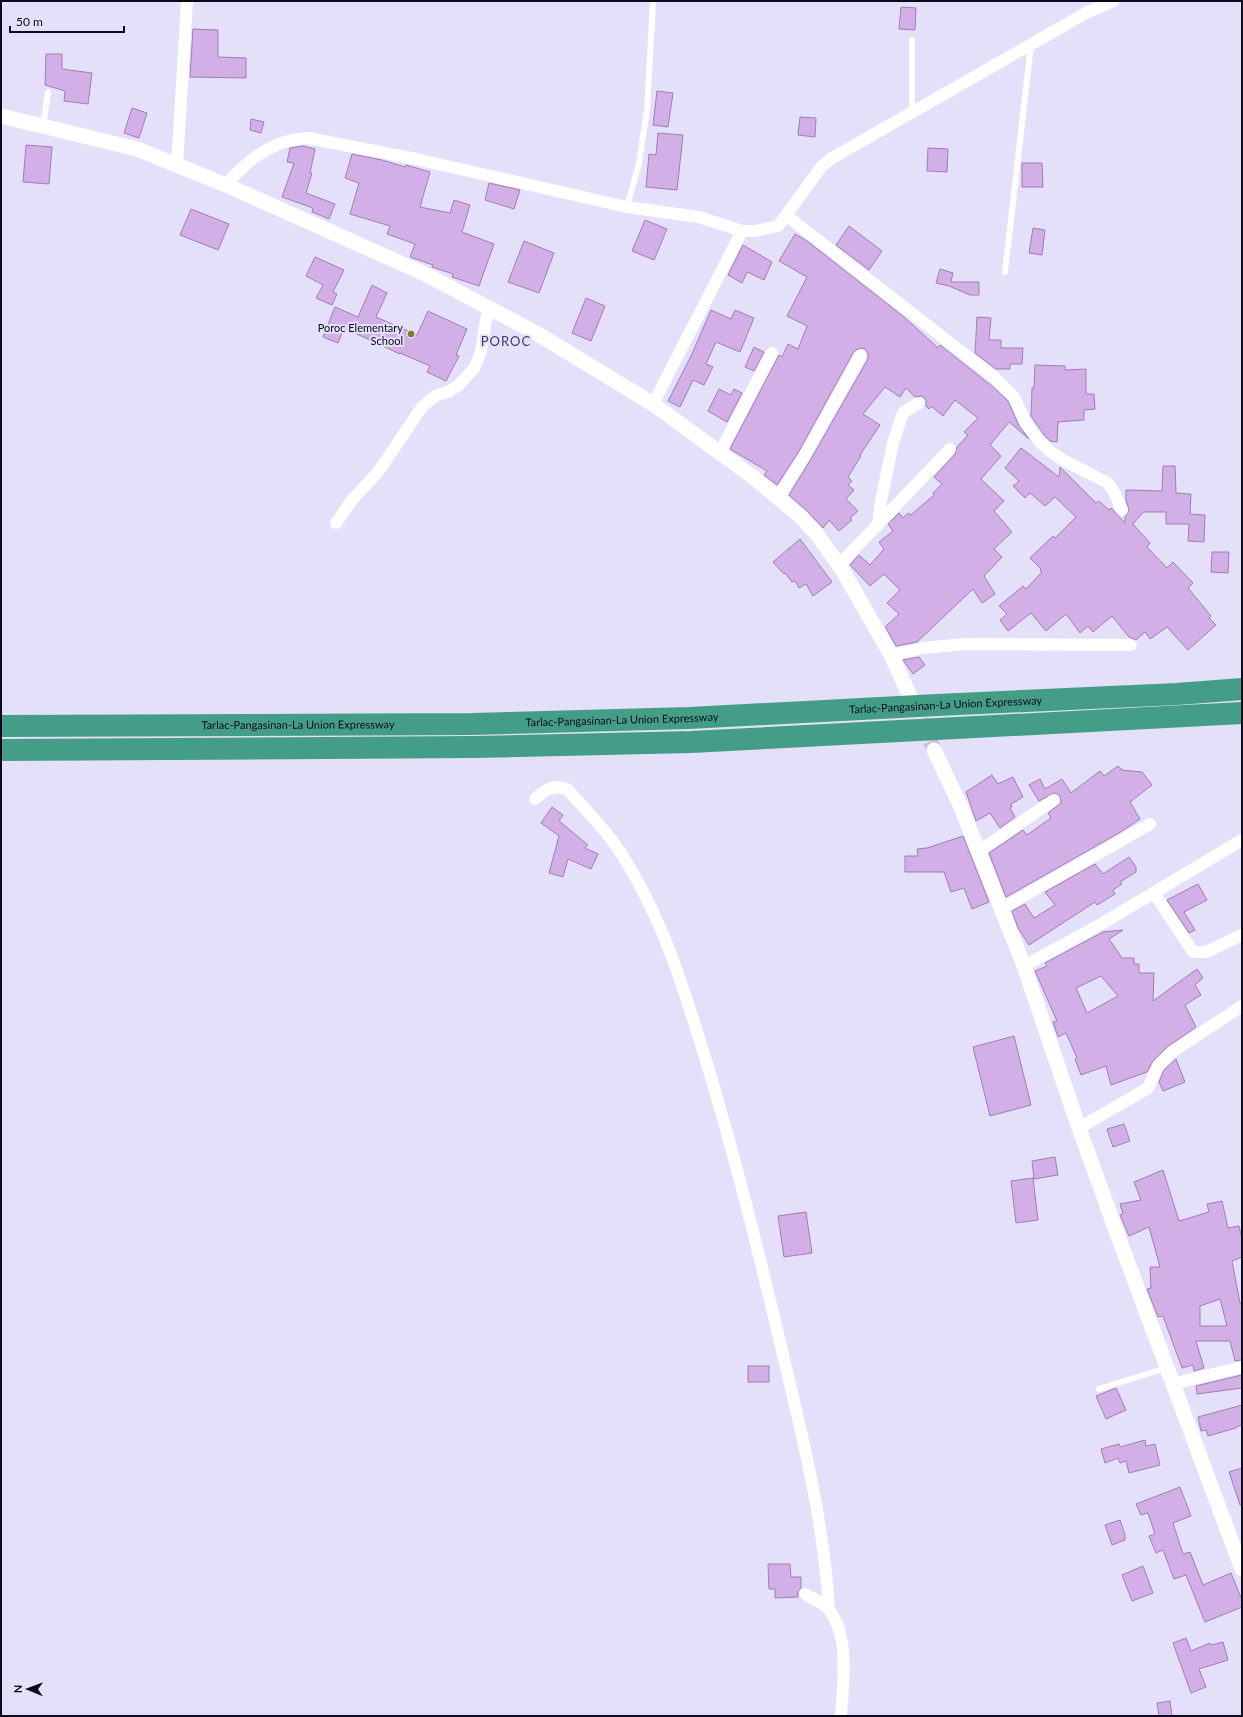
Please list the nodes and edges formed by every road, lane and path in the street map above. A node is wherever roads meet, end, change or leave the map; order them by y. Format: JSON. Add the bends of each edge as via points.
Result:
{"nodes":[{"id":1,"x":186,"y":1,"type":"edge"},
{"id":2,"x":653,"y":1,"type":"edge"},
{"id":3,"x":1113,"y":1,"type":"edge"},
{"id":4,"x":912,"y":40,"type":"dead end"},
{"id":5,"x":1031,"y":44,"type":"junction"},
{"id":6,"x":48,"y":92,"type":"dead end"},
{"id":7,"x":912,"y":113,"type":"junction"},
{"id":8,"x":1,"y":116,"type":"edge"},
{"id":9,"x":44,"y":126,"type":"junction"},
{"id":10,"x":177,"y":165,"type":"junction"},
{"id":11,"x":226,"y":185,"type":"junction"},
{"id":12,"x":627,"y":208,"type":"junction"},
{"id":13,"x":787,"y":216,"type":"junction"},
{"id":14,"x":742,"y":231,"type":"junction"},
{"id":15,"x":1005,"y":272,"type":"dead end"},
{"id":16,"x":488,"y":308,"type":"junction"},
{"id":17,"x":772,"y":353,"type":"dead end"},
{"id":18,"x":861,"y":355,"type":"dead end"},
{"id":19,"x":919,"y":403,"type":"dead end"},
{"id":20,"x":653,"y":404,"type":"junction"},
{"id":21,"x":950,"y":449,"type":"dead end"},
{"id":22,"x":720,"y":452,"type":"junction"},
{"id":23,"x":778,"y":498,"type":"junction"},
{"id":24,"x":1122,"y":510,"type":"dead end"},
{"id":25,"x":336,"y":523,"type":"dead end"},
{"id":26,"x":878,"y":524,"type":"junction"},
{"id":27,"x":839,"y":565,"type":"junction"},
{"id":28,"x":1131,"y":645,"type":"dead end"},
{"id":29,"x":891,"y":655,"type":"junction"},
{"id":30,"x":1242,"y":689,"type":"edge"},
{"id":31,"x":904,"y":701,"type":"junction"},
{"id":32,"x":1242,"y":713,"type":"edge"},
{"id":33,"x":1,"y":726,"type":"edge"},
{"id":34,"x":1,"y":750,"type":"edge"},
{"id":35,"x":934,"y":750,"type":"tunnel mouth"},
{"id":36,"x":535,"y":799,"type":"dead end"},
{"id":37,"x":1054,"y":800,"type":"dead end"},
{"id":38,"x":1150,"y":824,"type":"dead end"},
{"id":39,"x":1242,"y":840,"type":"edge"},
{"id":40,"x":979,"y":851,"type":"junction"},
{"id":41,"x":1154,"y":893,"type":"junction"},
{"id":42,"x":1001,"y":909,"type":"junction"},
{"id":43,"x":1242,"y":935,"type":"edge"},
{"id":44,"x":1024,"y":966,"type":"junction"},
{"id":45,"x":1242,"y":1006,"type":"edge"},
{"id":46,"x":1079,"y":1128,"type":"junction"},
{"id":47,"x":1242,"y":1367,"type":"edge"},
{"id":48,"x":1166,"y":1368,"type":"junction"},
{"id":49,"x":1172,"y":1384,"type":"junction"},
{"id":50,"x":1099,"y":1389,"type":"dead end"},
{"id":51,"x":1242,"y":1569,"type":"edge"},
{"id":52,"x":805,"y":1594,"type":"dead end"},
{"id":53,"x":828,"y":1609,"type":"junction"},
{"id":54,"x":842,"y":1716,"type":"edge"}],
"edges":[{"from":1,"to":10,"type":"street"},
{"from":2,"to":12,"type":"lane","via":[[647,110],[639,164]]},
{"from":3,"to":5,"type":"street","via":[[1086,12]]},
{"from":4,"to":7,"type":"lane"},
{"from":5,"to":7,"type":"street"},
{"from":5,"to":15,"type":"lane"},
{"from":6,"to":9,"type":"lane"},
{"from":7,"to":13,"type":"street","via":[[822,166]]},
{"from":8,"to":9,"type":"street"},
{"from":9,"to":10,"type":"street","via":[[137,149]]},
{"from":10,"to":11,"type":"street"},
{"from":11,"to":12,"type":"street","via":[[241,167],[255,156],[294,138],[308,138],[416,159]]},
{"from":11,"to":16,"type":"street","via":[[425,274]]},
{"from":12,"to":14,"type":"street","via":[[699,217]]},
{"from":13,"to":14,"type":"street","via":[[778,226],[768,230]]},
{"from":13,"to":24,"type":"street","via":[[995,378],[1014,397],[1026,423],[1039,441],[1062,460],[1108,483]]},
{"from":14,"to":20,"type":"street"},
{"from":16,"to":20,"type":"street","via":[[538,334]]},
{"from":16,"to":25,"type":"street","via":[[481,350],[475,367],[459,385],[435,396],[422,407],[378,472],[352,500]]},
{"from":17,"to":22,"type":"street"},
{"from":18,"to":23,"type":"street"},
{"from":19,"to":26,"type":"street","via":[[902,416],[882,494]]},
{"from":20,"to":22,"type":"street"},
{"from":21,"to":26,"type":"street"},
{"from":22,"to":23,"type":"street"},
{"from":23,"to":27,"type":"street","via":[[816,533]]},
{"from":26,"to":27,"type":"street"},
{"from":27,"to":29,"type":"street"},
{"from":28,"to":29,"type":"street","via":[[965,644],[923,648]]},
{"from":29,"to":31,"type":"street"},
{"from":30,"to":31,"type":"highway","name":"Tarlac-Pangasinan-La Union Expressway","via":[[937,705]]},
{"from":31,"to":33,"type":"highway","name":"Tarlac-Pangasinan-La Union Expressway","via":[[689,718],[472,724]]},
{"from":32,"to":34,"type":"highway","name":"Tarlac-Pangasinan-La Union Expressway","via":[[691,742],[474,747]]},
{"from":35,"to":40,"type":"street"},
{"from":36,"to":53,"type":"street","via":[[540,794],[562,786],[614,843],[645,897],[682,983],[751,1220],[794,1397],[816,1501]]},
{"from":37,"to":40,"type":"street"},
{"from":38,"to":42,"type":"street"},
{"from":39,"to":41,"type":"street"},
{"from":40,"to":42,"type":"street"},
{"from":41,"to":43,"type":"street","via":[[1192,952],[1206,952]]},
{"from":41,"to":44,"type":"street"},
{"from":42,"to":44,"type":"street"},
{"from":44,"to":46,"type":"street"},
{"from":45,"to":46,"type":"street","via":[[1172,1052],[1158,1066],[1148,1088]]},
{"from":46,"to":48,"type":"street"},
{"from":47,"to":49,"type":"street"},
{"from":48,"to":49,"type":"street"},
{"from":48,"to":50,"type":"lane"},
{"from":49,"to":51,"type":"street"},
{"from":52,"to":53,"type":"street"},
{"from":53,"to":54,"type":"street","via":[[837,1623],[842,1645]]}]}
